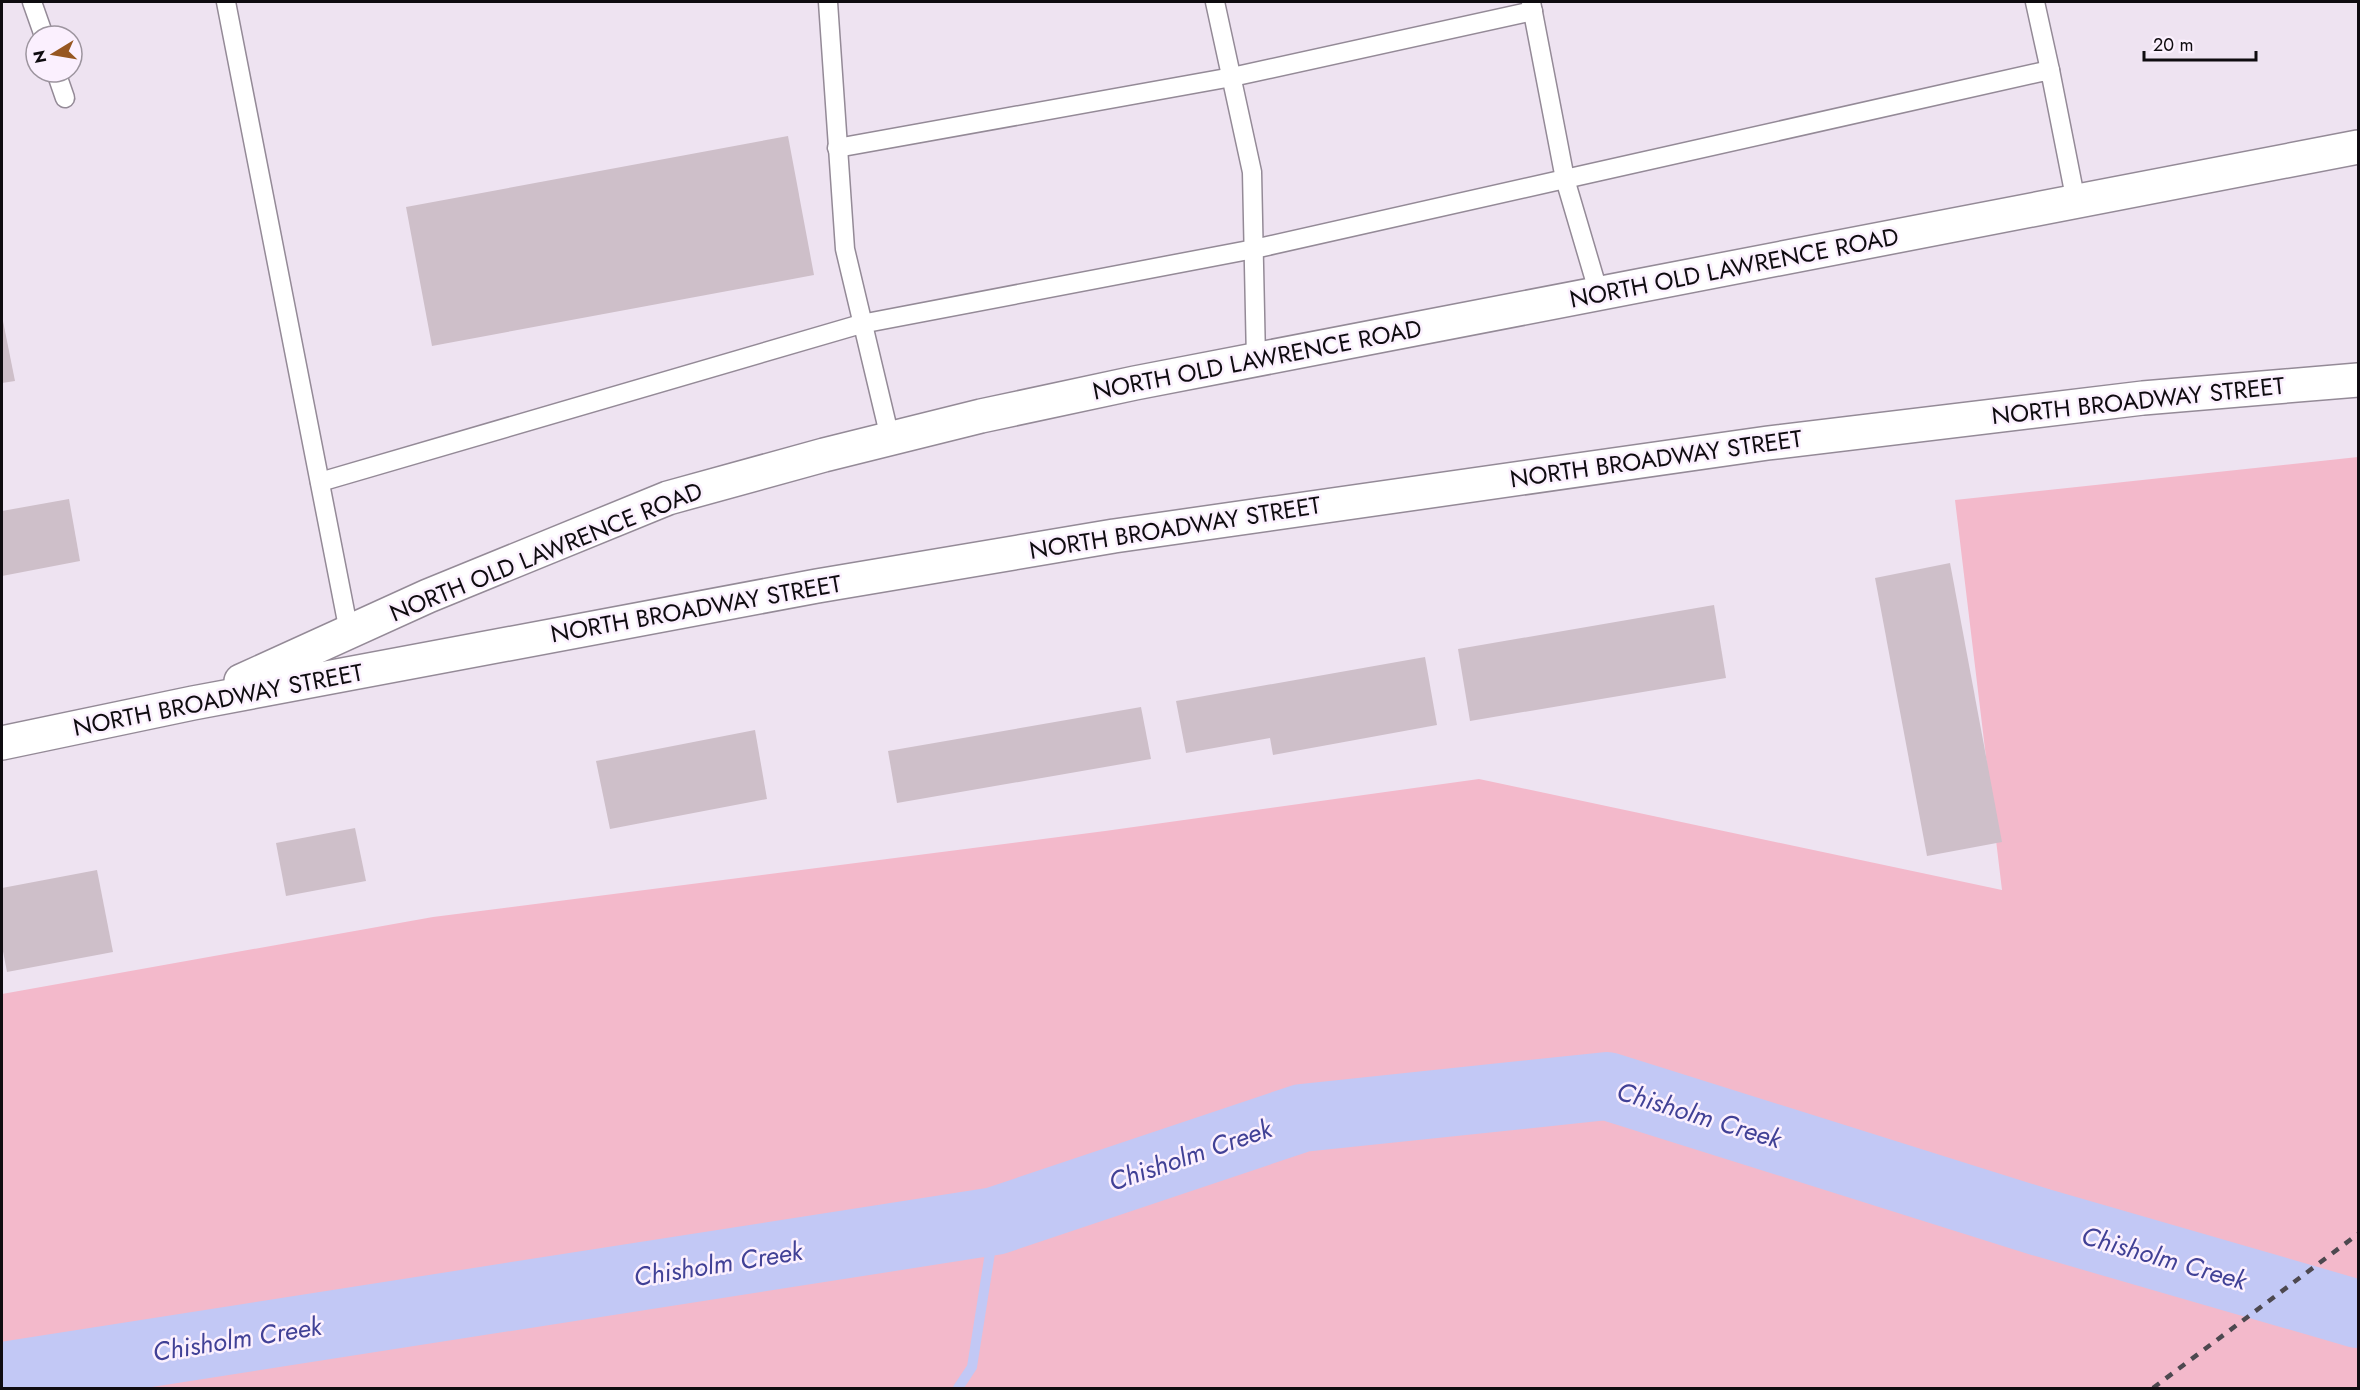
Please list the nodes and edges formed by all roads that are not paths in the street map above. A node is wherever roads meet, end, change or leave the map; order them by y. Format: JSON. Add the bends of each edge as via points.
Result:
{"nodes":[{"id":1,"x":32,"y":2,"type":"edge"},
{"id":2,"x":226,"y":2,"type":"edge"},
{"id":3,"x":828,"y":2,"type":"edge"},
{"id":4,"x":1215,"y":2,"type":"edge"},
{"id":5,"x":2035,"y":2,"type":"edge"},
{"id":6,"x":1532,"y":6,"type":"edge"},
{"id":7,"x":40,"y":24,"type":"edge"},
{"id":8,"x":2050,"y":70,"type":"junction"},
{"id":9,"x":1232,"y":77,"type":"junction"},
{"id":10,"x":60,"y":84,"type":"edge"},
{"id":11,"x":65,"y":98,"type":"dead end"},
{"id":12,"x":2358,"y":147,"type":"edge"},
{"id":13,"x":837,"y":148,"type":"junction"},
{"id":14,"x":1565,"y":179,"type":"junction"},
{"id":15,"x":2076,"y":202,"type":"junction"},
{"id":16,"x":1254,"y":249,"type":"junction"},
{"id":17,"x":1599,"y":294,"type":"junction"},
{"id":18,"x":861,"y":324,"type":"junction"},
{"id":19,"x":1256,"y":360,"type":"junction"},
{"id":20,"x":2358,"y":380,"type":"edge"},
{"id":21,"x":890,"y":438,"type":"junction"},
{"id":22,"x":320,"y":482,"type":"junction"},
{"id":23,"x":349,"y":632,"type":"junction"},
{"id":24,"x":193,"y":703,"type":"junction"},
{"id":25,"x":2,"y":743,"type":"edge"}],
"edges":[{"from":1,"to":7,"type":"lane"},
{"from":2,"to":22,"type":"lane"},
{"from":3,"to":13,"type":"lane"},
{"from":4,"to":9,"type":"lane"},
{"from":5,"to":8,"type":"lane"},
{"from":6,"to":9,"type":"lane"},
{"from":6,"to":14,"type":"lane"},
{"from":8,"to":14,"type":"lane"},
{"from":8,"to":15,"type":"lane"},
{"from":9,"to":13,"type":"lane"},
{"from":9,"to":16,"type":"lane","via":[[1252,172]]},
{"from":10,"to":11,"type":"lane"},
{"from":12,"to":15,"type":"main road","name":"NORTH OLD LAWRENCE ROAD"},
{"from":13,"to":18,"type":"lane","via":[[845,249]]},
{"from":14,"to":16,"type":"lane"},
{"from":14,"to":17,"type":"lane"},
{"from":15,"to":17,"type":"main road","name":"NORTH OLD LAWRENCE ROAD"},
{"from":16,"to":18,"type":"lane"},
{"from":16,"to":19,"type":"lane"},
{"from":17,"to":19,"type":"main road","name":"NORTH OLD LAWRENCE ROAD"},
{"from":18,"to":21,"type":"lane"},
{"from":18,"to":22,"type":"lane"},
{"from":19,"to":21,"type":"main road","name":"NORTH OLD LAWRENCE ROAD"},
{"from":20,"to":24,"type":"main road","name":"NORTH BROADWAY STREET","via":[[2142,399],[1767,443],[1114,536],[817,586]]},
{"from":21,"to":23,"type":"main road","name":"NORTH OLD LAWRENCE ROAD","via":[[669,498]]},
{"from":22,"to":23,"type":"lane"},
{"from":23,"to":24,"type":"main road","name":"NORTH OLD LAWRENCE ROAD"},
{"from":24,"to":25,"type":"main road","name":"NORTH BROADWAY STREET"}]}
